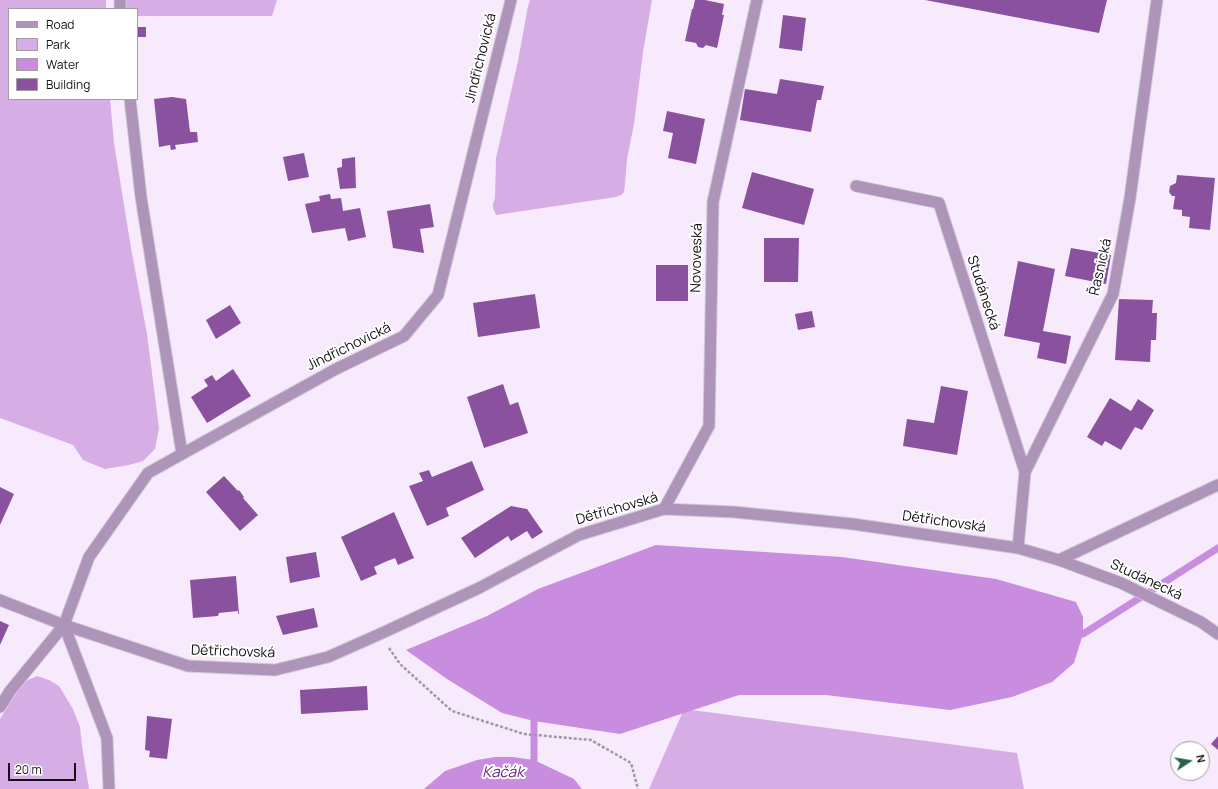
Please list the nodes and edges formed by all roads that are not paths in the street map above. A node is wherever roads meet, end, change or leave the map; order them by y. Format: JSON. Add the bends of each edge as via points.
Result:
{"nodes":[{"id":1,"x":511,"y":0,"type":"edge"},
{"id":2,"x":757,"y":0,"type":"edge"},
{"id":3,"x":1157,"y":0,"type":"edge"},
{"id":4,"x":130,"y":100,"type":"edge"},
{"id":5,"x":856,"y":186,"type":"dead end"},
{"id":6,"x":182,"y":454,"type":"junction"},
{"id":7,"x":1025,"y":472,"type":"junction"},
{"id":8,"x":1218,"y":485,"type":"edge"},
{"id":9,"x":664,"y":510,"type":"junction"},
{"id":10,"x":1018,"y":548,"type":"junction"},
{"id":11,"x":1059,"y":560,"type":"junction"},
{"id":12,"x":0,"y":600,"type":"edge"},
{"id":13,"x":64,"y":625,"type":"junction"},
{"id":14,"x":1218,"y":634,"type":"edge"},
{"id":15,"x":0,"y":707,"type":"edge"},
{"id":16,"x":109,"y":789,"type":"edge"}],
"edges":[{"from":1,"to":6,"type":"street","name":"Jindřichovická","via":[[438,295],[404,336],[336,369]]},
{"from":2,"to":9,"type":"street","name":"Novoveská","via":[[713,202],[709,426]]},
{"from":3,"to":7,"type":"street","name":"Řasnická","via":[[1130,198],[1113,294]]},
{"from":4,"to":6,"type":"street","via":[[141,197]]},
{"from":5,"to":7,"type":"street","name":"Studánecká","via":[[939,203]]},
{"from":6,"to":13,"type":"street","name":"Jindřichovická","via":[[148,473],[93,551]]},
{"from":7,"to":10,"type":"street","name":"Řasnická"},
{"from":8,"to":11,"type":"street"},
{"from":9,"to":10,"type":"street","name":"Dětřichovská","via":[[734,512],[853,524]]},
{"from":9,"to":13,"type":"street","name":"Dětřichovská","via":[[579,535],[479,588],[380,634],[328,656],[275,670],[188,666]]},
{"from":10,"to":11,"type":"street","name":"Dětřichovská"},
{"from":11,"to":14,"type":"street","name":"Studánecká","via":[[1121,583],[1201,622]]},
{"from":12,"to":13,"type":"street"},
{"from":13,"to":15,"type":"street"},
{"from":13,"to":16,"type":"street","via":[[107,738]]}]}
